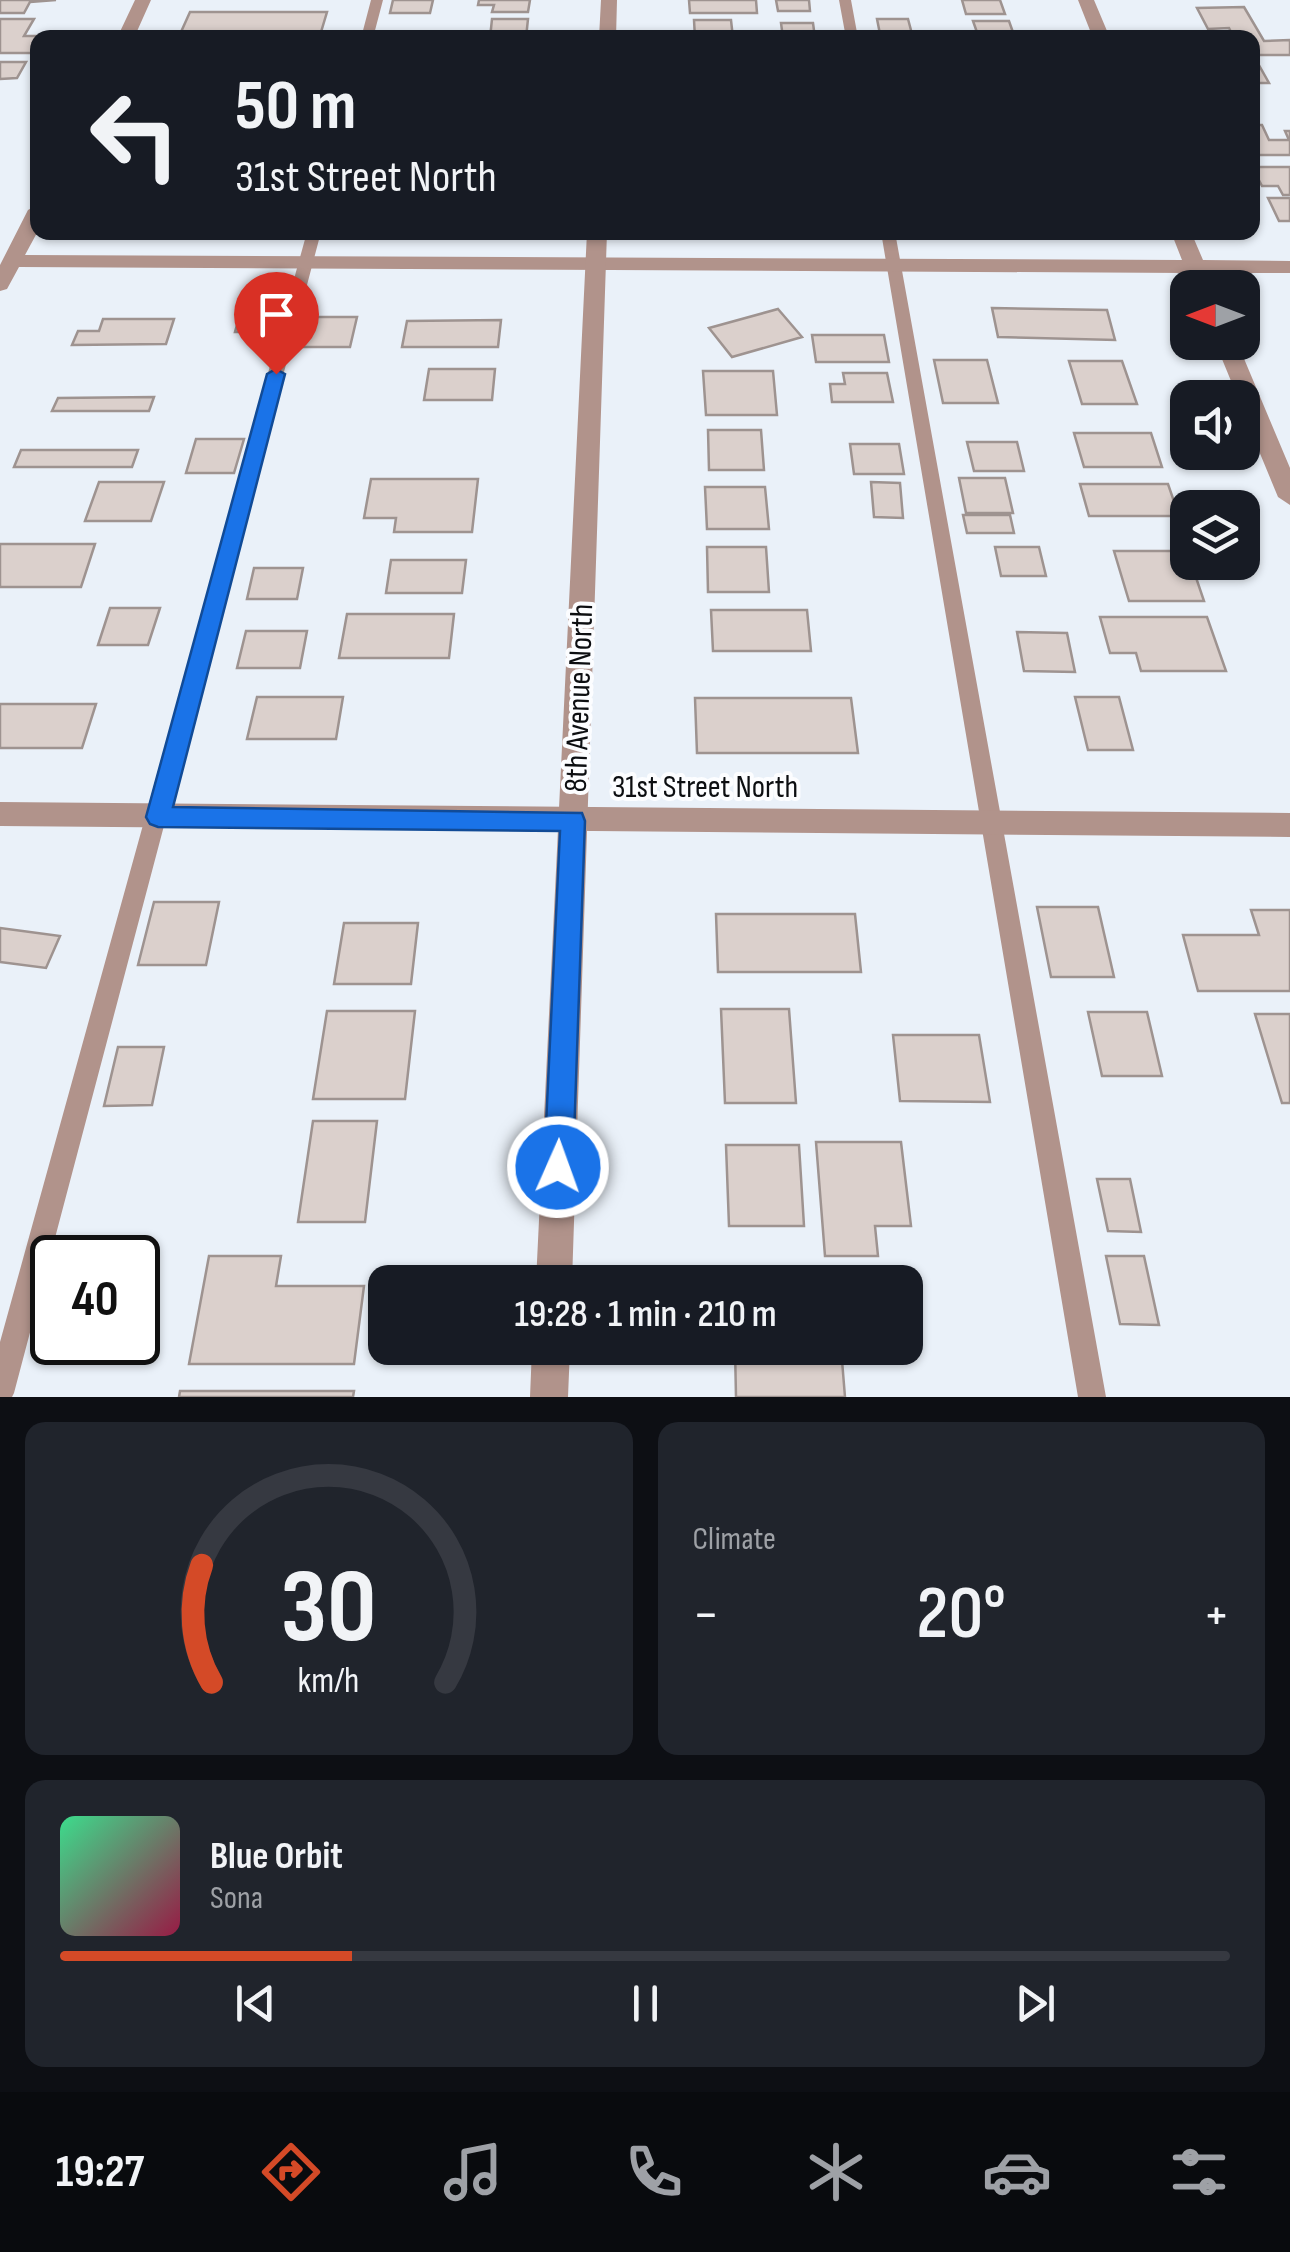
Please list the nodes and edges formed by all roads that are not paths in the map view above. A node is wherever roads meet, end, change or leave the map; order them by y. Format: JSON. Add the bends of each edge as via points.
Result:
{"nodes":[{"id":1,"x":144,"y":0,"type":"edge"},
{"id":2,"x":376,"y":0,"type":"edge"},
{"id":3,"x":609,"y":0,"type":"edge"},
{"id":4,"x":845,"y":0,"type":"edge"},
{"id":5,"x":1086,"y":0,"type":"edge"},
{"id":6,"x":128,"y":30,"type":"edge"},
{"id":7,"x":368,"y":30,"type":"edge"},
{"id":8,"x":607,"y":30,"type":"edge"},
{"id":9,"x":851,"y":30,"type":"edge"},
{"id":10,"x":1099,"y":30,"type":"edge"},
{"id":11,"x":30,"y":226,"type":"edge"},
{"id":12,"x":312,"y":240,"type":"edge"},
{"id":13,"x":597,"y":240,"type":"edge"},
{"id":14,"x":889,"y":240,"type":"edge"},
{"id":15,"x":1184,"y":240,"type":"edge"},
{"id":16,"x":12,"y":261,"type":"junction"},
{"id":17,"x":306,"y":264,"type":"junction"},
{"id":18,"x":596,"y":266,"type":"junction"},
{"id":19,"x":894,"y":266,"type":"junction"},
{"id":20,"x":1195,"y":267,"type":"junction"},
{"id":21,"x":1290,"y":267,"type":"edge"},
{"id":22,"x":1196,"y":270,"type":"edge"},
{"id":23,"x":0,"y":285,"type":"edge"},
{"id":24,"x":1233,"y":360,"type":"edge"},
{"id":25,"x":1290,"y":497,"type":"edge"},
{"id":26,"x":0,"y":814,"type":"edge"},
{"id":27,"x":158,"y":817,"type":"junction"},
{"id":28,"x":573,"y":821,"type":"junction"},
{"id":29,"x":990,"y":823,"type":"junction"},
{"id":30,"x":1290,"y":825,"type":"edge"},
{"id":31,"x":555,"y":1265,"type":"edge"},
{"id":32,"x":550,"y":1365,"type":"edge"},
{"id":33,"x":0,"y":1394,"type":"edge"},
{"id":34,"x":549,"y":1397,"type":"edge"},
{"id":35,"x":1092,"y":1397,"type":"edge"}],
"edges":[{"from":1,"to":6,"type":"street"},
{"from":2,"to":7,"type":"lane"},
{"from":3,"to":8,"type":"street"},
{"from":4,"to":9,"type":"lane"},
{"from":5,"to":10,"type":"street"},
{"from":11,"to":16,"type":"street"},
{"from":12,"to":17,"type":"lane"},
{"from":13,"to":18,"type":"street","name":"8th Avenue North"},
{"from":14,"to":19,"type":"lane"},
{"from":15,"to":20,"type":"street"},
{"from":16,"to":17,"type":"street"},
{"from":16,"to":23,"type":"street"},
{"from":17,"to":18,"type":"street"},
{"from":17,"to":27,"type":"lane"},
{"from":18,"to":19,"type":"street"},
{"from":18,"to":28,"type":"street","name":"8th Avenue North"},
{"from":19,"to":20,"type":"street"},
{"from":19,"to":29,"type":"lane"},
{"from":20,"to":21,"type":"street"},
{"from":20,"to":22,"type":"street"},
{"from":24,"to":25,"type":"street"},
{"from":26,"to":27,"type":"street","name":"31st Street North"},
{"from":27,"to":28,"type":"street","name":"31st Street North"},
{"from":27,"to":33,"type":"lane"},
{"from":28,"to":29,"type":"street","name":"31st Street North"},
{"from":28,"to":31,"type":"street","name":"8th Avenue North"},
{"from":29,"to":30,"type":"street","name":"31st Street North"},
{"from":29,"to":35,"type":"lane"},
{"from":32,"to":34,"type":"street"}]}
